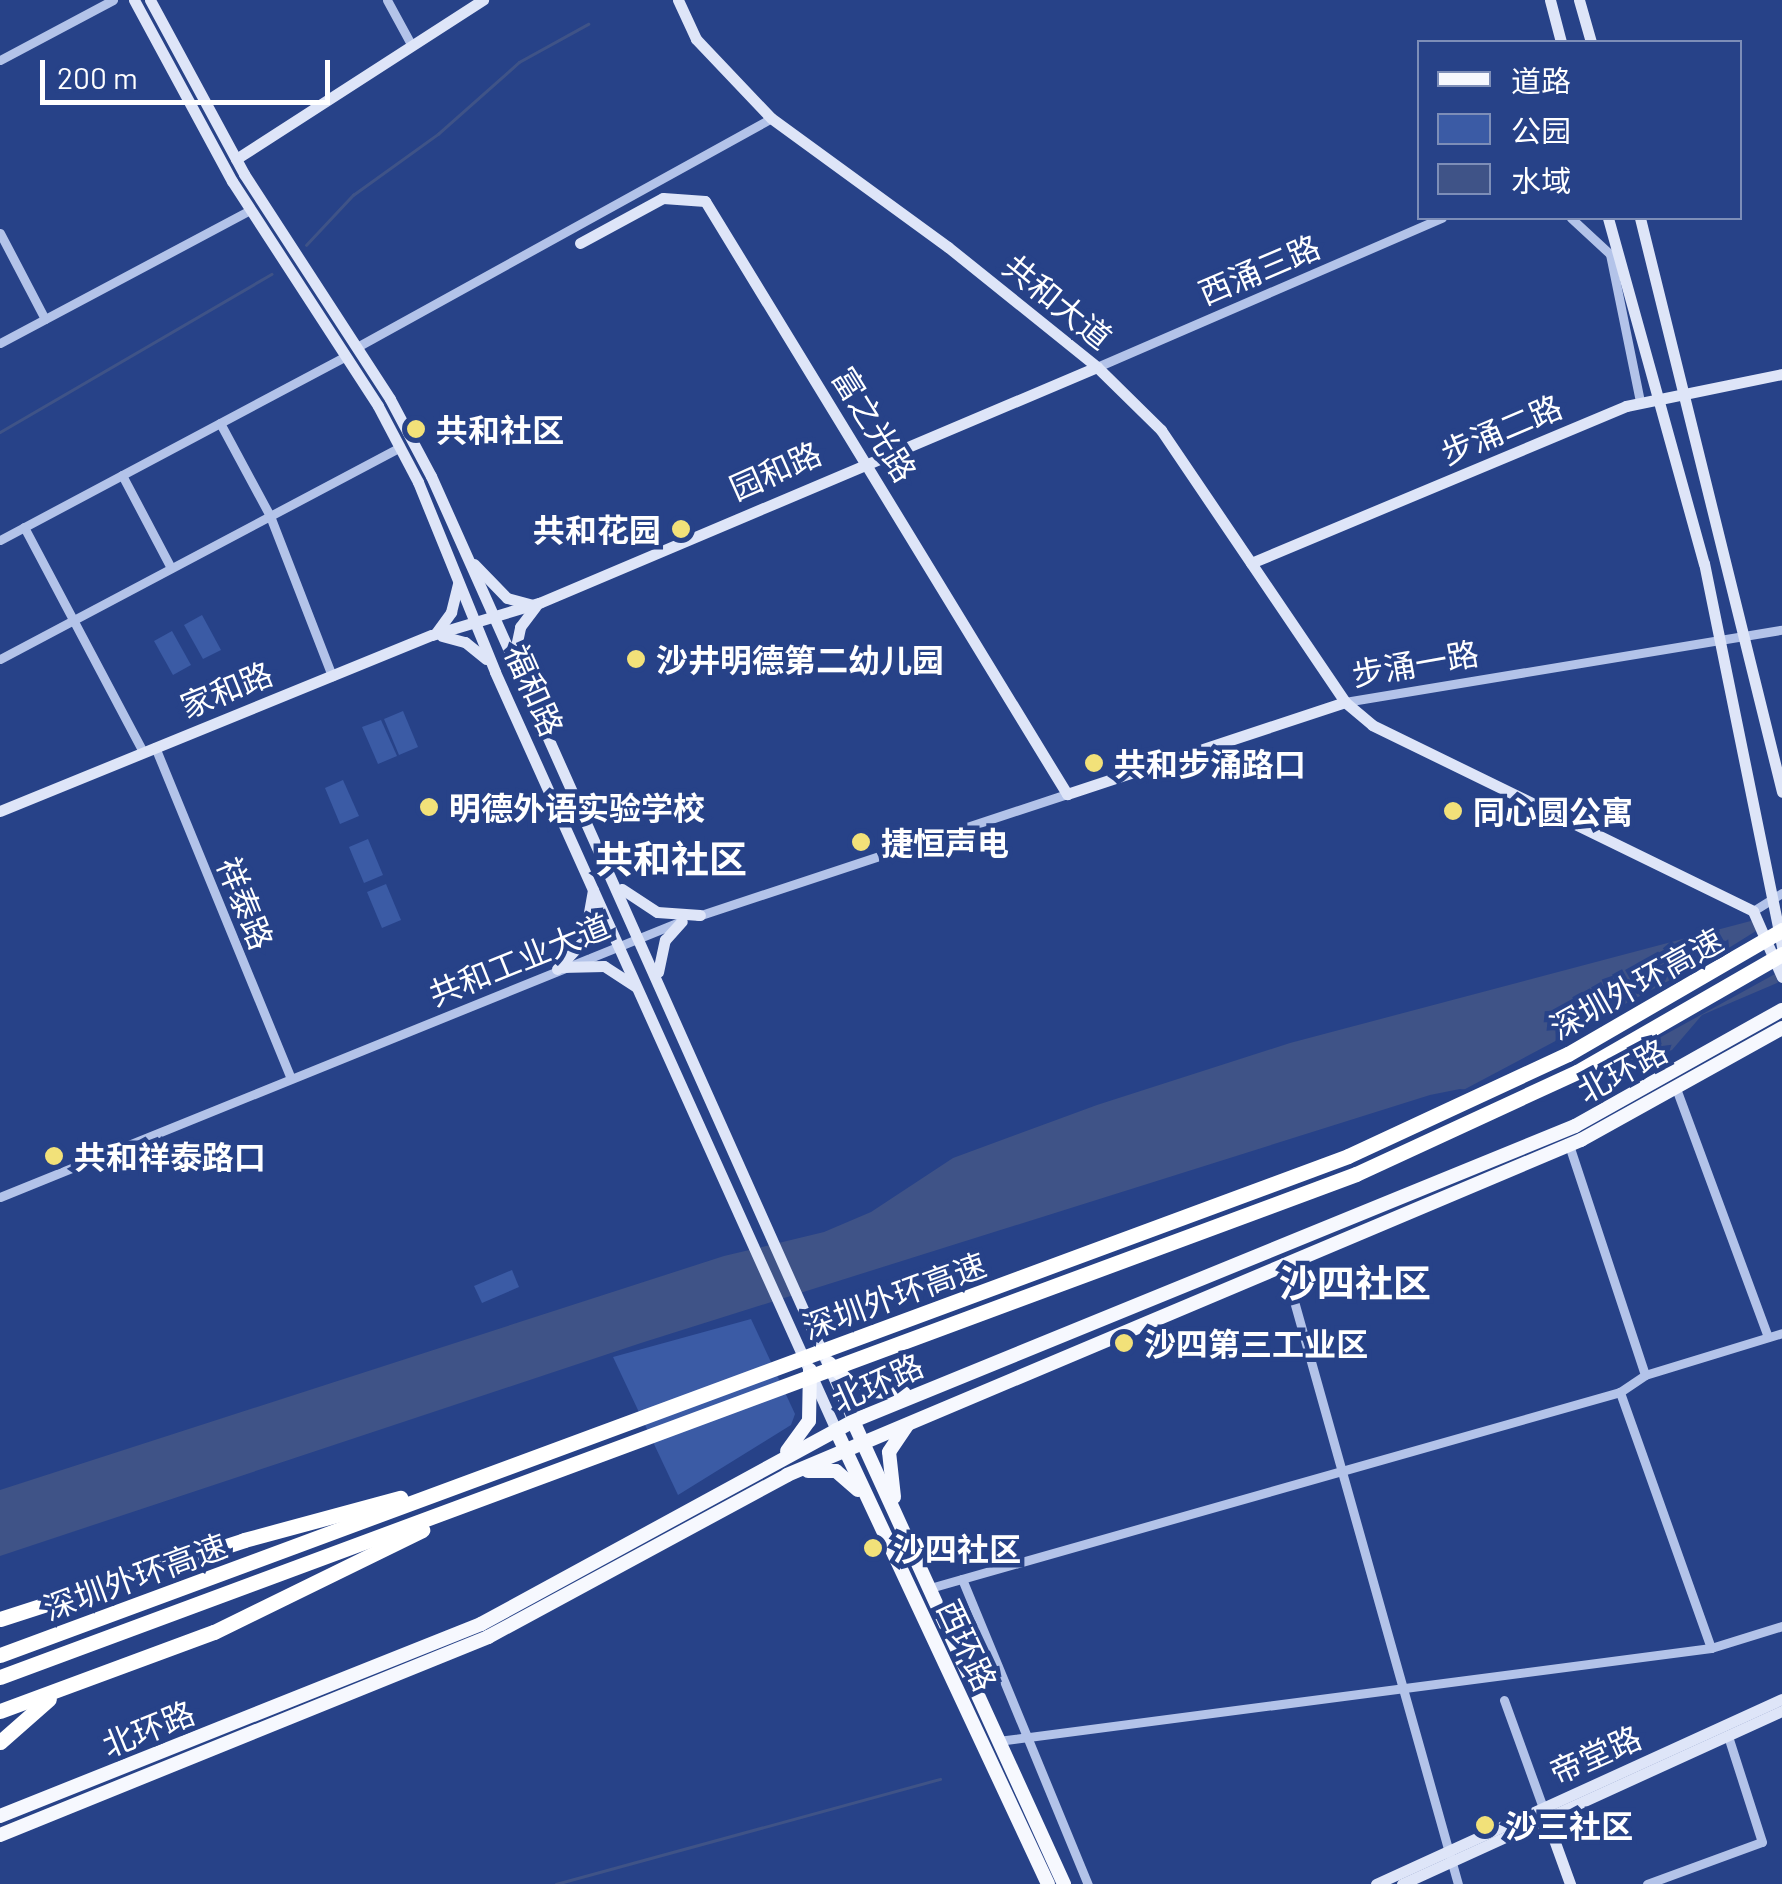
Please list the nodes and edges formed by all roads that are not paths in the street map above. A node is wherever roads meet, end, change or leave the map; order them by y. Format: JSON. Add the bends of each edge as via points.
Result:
{"nodes":[{"id":1,"x":112,"y":0,"type":"edge"},
{"id":2,"x":134,"y":0,"type":"edge"},
{"id":3,"x":150,"y":0,"type":"edge"},
{"id":4,"x":388,"y":0,"type":"edge"},
{"id":5,"x":484,"y":0,"type":"edge"},
{"id":6,"x":678,"y":0,"type":"edge"},
{"id":7,"x":1550,"y":0,"type":"edge"},
{"id":8,"x":1579,"y":0,"type":"edge"},
{"id":9,"x":1560,"y":40,"type":"edge"},
{"id":10,"x":1590,"y":40,"type":"edge"},
{"id":11,"x":412,"y":46,"type":"junction"},
{"id":12,"x":0,"y":60,"type":"edge"},
{"id":13,"x":771,"y":118,"type":"junction"},
{"id":14,"x":236,"y":159,"type":"junction"},
{"id":15,"x":250,"y":210,"type":"junction"},
{"id":16,"x":1437,"y":220,"type":"edge"},
{"id":17,"x":1573,"y":220,"type":"edge"},
{"id":18,"x":1609,"y":220,"type":"edge"},
{"id":19,"x":1641,"y":220,"type":"edge"},
{"id":20,"x":0,"y":233,"type":"edge"},
{"id":21,"x":580,"y":243,"type":"dead end"},
{"id":22,"x":45,"y":319,"type":"junction"},
{"id":23,"x":0,"y":342,"type":"edge"},
{"id":24,"x":358,"y":347,"type":"junction"},
{"id":25,"x":346,"y":356,"type":"junction"},
{"id":26,"x":1096,"y":367,"type":"junction"},
{"id":27,"x":1782,"y":374,"type":"edge"},
{"id":28,"x":1686,"y":393,"type":"junction"},
{"id":29,"x":1658,"y":398,"type":"junction"},
{"id":30,"x":1640,"y":402,"type":"junction"},
{"id":31,"x":220,"y":423,"type":"junction"},
{"id":32,"x":400,"y":447,"type":"junction"},
{"id":33,"x":865,"y":461,"type":"junction"},
{"id":34,"x":122,"y":475,"type":"junction"},
{"id":35,"x":270,"y":516,"type":"junction"},
{"id":36,"x":24,"y":527,"type":"junction"},
{"id":37,"x":0,"y":540,"type":"edge"},
{"id":38,"x":469,"y":558,"type":"junction"},
{"id":39,"x":1251,"y":563,"type":"junction"},
{"id":40,"x":172,"y":568,"type":"junction"},
{"id":41,"x":457,"y":571,"type":"junction"},
{"id":42,"x":540,"y":603,"type":"junction"},
{"id":43,"x":494,"y":617,"type":"junction"},
{"id":44,"x":73,"y":620,"type":"junction"},
{"id":45,"x":475,"y":622,"type":"junction"},
{"id":46,"x":1782,"y":630,"type":"edge"},
{"id":47,"x":432,"y":636,"type":"junction"},
{"id":48,"x":1746,"y":636,"type":"junction"},
{"id":49,"x":1720,"y":640,"type":"junction"},
{"id":50,"x":0,"y":659,"type":"edge"},
{"id":51,"x":514,"y":664,"type":"junction"},
{"id":52,"x":496,"y":672,"type":"junction"},
{"id":53,"x":332,"y":676,"type":"junction"},
{"id":54,"x":1345,"y":702,"type":"junction"},
{"id":55,"x":149,"y":750,"type":"junction"},
{"id":56,"x":1782,"y":792,"type":"edge"},
{"id":57,"x":1067,"y":794,"type":"junction"},
{"id":58,"x":0,"y":796,"type":"edge"},
{"id":59,"x":3,"y":810,"type":"edge"},
{"id":60,"x":610,"y":873,"type":"junction"},
{"id":61,"x":591,"y":882,"type":"junction"},
{"id":62,"x":1776,"y":898,"type":"edge"},
{"id":63,"x":1753,"y":911,"type":"junction"},
{"id":64,"x":700,"y":915,"type":"junction"},
{"id":65,"x":682,"y":921,"type":"junction"},
{"id":66,"x":1782,"y":930,"type":"edge"},
{"id":67,"x":640,"y":937,"type":"junction"},
{"id":68,"x":620,"y":945,"type":"junction"},
{"id":69,"x":1782,"y":951,"type":"edge"},
{"id":70,"x":557,"y":968,"type":"junction"},
{"id":71,"x":1782,"y":977,"type":"edge"},
{"id":72,"x":662,"y":986,"type":"junction"},
{"id":73,"x":642,"y":994,"type":"junction"},
{"id":74,"x":1782,"y":1010,"type":"edge"},
{"id":75,"x":1782,"y":1028,"type":"edge"},
{"id":76,"x":292,"y":1078,"type":"junction"},
{"id":77,"x":1678,"y":1090,"type":"junction"},
{"id":78,"x":1569,"y":1145,"type":"junction"},
{"id":79,"x":0,"y":1197,"type":"edge"},
{"id":80,"x":1283,"y":1262,"type":"junction"},
{"id":81,"x":1781,"y":1336,"type":"edge"},
{"id":82,"x":1768,"y":1337,"type":"junction"},
{"id":83,"x":829,"y":1362,"type":"junction"},
{"id":84,"x":810,"y":1370,"type":"junction"},
{"id":85,"x":1644,"y":1374,"type":"junction"},
{"id":86,"x":930,"y":1388,"type":"junction"},
{"id":87,"x":1620,"y":1392,"type":"junction"},
{"id":88,"x":917,"y":1416,"type":"junction"},
{"id":89,"x":854,"y":1421,"type":"junction"},
{"id":90,"x":836,"y":1430,"type":"junction"},
{"id":91,"x":862,"y":1441,"type":"junction"},
{"id":92,"x":845,"y":1448,"type":"junction"},
{"id":93,"x":780,"y":1457,"type":"junction"},
{"id":94,"x":491,"y":1474,"type":"junction"},
{"id":95,"x":1341,"y":1474,"type":"junction"},
{"id":96,"x":787,"y":1475,"type":"junction"},
{"id":97,"x":498,"y":1493,"type":"junction"},
{"id":98,"x":874,"y":1510,"type":"junction"},
{"id":99,"x":897,"y":1518,"type":"junction"},
{"id":100,"x":962,"y":1579,"type":"junction"},
{"id":101,"x":930,"y":1588,"type":"junction"},
{"id":102,"x":0,"y":1619,"type":"edge"},
{"id":103,"x":1782,"y":1626,"type":"edge"},
{"id":104,"x":1711,"y":1648,"type":"junction"},
{"id":105,"x":0,"y":1656,"type":"edge"},
{"id":106,"x":0,"y":1677,"type":"edge"},
{"id":107,"x":88,"y":1679,"type":"junction"},
{"id":108,"x":1401,"y":1690,"type":"junction"},
{"id":109,"x":1504,"y":1700,"type":"dead end"},
{"id":110,"x":1782,"y":1700,"type":"edge"},
{"id":111,"x":0,"y":1711,"type":"edge"},
{"id":112,"x":1782,"y":1711,"type":"edge"},
{"id":113,"x":1023,"y":1735,"type":"junction"},
{"id":114,"x":1728,"y":1736,"type":"junction"},
{"id":115,"x":998,"y":1741,"type":"junction"},
{"id":116,"x":0,"y":1742,"type":"edge"},
{"id":117,"x":1544,"y":1813,"type":"junction"},
{"id":118,"x":0,"y":1816,"type":"edge"},
{"id":119,"x":0,"y":1835,"type":"edge"},
{"id":120,"x":1448,"y":1857,"type":"junction"},
{"id":121,"x":1048,"y":1884,"type":"edge"},
{"id":122,"x":1064,"y":1884,"type":"edge"},
{"id":123,"x":1088,"y":1884,"type":"edge"},
{"id":124,"x":1376,"y":1884,"type":"edge"},
{"id":125,"x":1402,"y":1884,"type":"edge"},
{"id":126,"x":1458,"y":1884,"type":"edge"},
{"id":127,"x":1570,"y":1884,"type":"edge"},
{"id":128,"x":1647,"y":1884,"type":"edge"}],
"edges":[{"from":1,"to":12,"type":"street"},
{"from":2,"to":15,"type":"street","name":"福和路"},
{"from":3,"to":14,"type":"street","name":"福和路"},
{"from":4,"to":11,"type":"street"},
{"from":5,"to":11,"type":"street"},
{"from":6,"to":13,"type":"street","name":"共和大道","via":[[705,50]]},
{"from":7,"to":9,"type":"street"},
{"from":8,"to":10,"type":"street"},
{"from":11,"to":14,"type":"street"},
{"from":13,"to":24,"type":"street"},
{"from":13,"to":26,"type":"street","name":"共和大道"},
{"from":14,"to":24,"type":"street","name":"福和路"},
{"from":15,"to":22,"type":"street"},
{"from":15,"to":25,"type":"street","name":"福和路"},
{"from":16,"to":26,"type":"street","name":"西涌三路"},
{"from":17,"to":30,"type":"street","via":[[1610,254]]},
{"from":18,"to":29,"type":"street"},
{"from":19,"to":28,"type":"street"},
{"from":20,"to":22,"type":"street"},
{"from":21,"to":33,"type":"street","name":"富之光路","via":[[663,198],[705,200]]},
{"from":22,"to":23,"type":"street"},
{"from":24,"to":38,"type":"street","name":"福和路","via":[[414,442]]},
{"from":25,"to":31,"type":"street"},
{"from":25,"to":32,"type":"street","name":"福和路"},
{"from":26,"to":33,"type":"street","name":"园和路"},
{"from":26,"to":39,"type":"street","name":"共和大道","via":[[1161,430]]},
{"from":27,"to":28,"type":"street","name":"步涌二路"},
{"from":28,"to":29,"type":"street","name":"步涌二路"},
{"from":28,"to":48,"type":"street"},
{"from":29,"to":30,"type":"street","name":"步涌二路"},
{"from":29,"to":49,"type":"street"},
{"from":30,"to":39,"type":"street","name":"步涌二路"},
{"from":31,"to":34,"type":"street"},
{"from":31,"to":35,"type":"street"},
{"from":32,"to":35,"type":"street"},
{"from":32,"to":41,"type":"street","name":"福和路"},
{"from":33,"to":42,"type":"street","name":"园和路"},
{"from":33,"to":57,"type":"street","name":"富之光路"},
{"from":34,"to":36,"type":"street"},
{"from":34,"to":40,"type":"street"},
{"from":35,"to":40,"type":"street"},
{"from":35,"to":53,"type":"street"},
{"from":36,"to":37,"type":"street"},
{"from":36,"to":44,"type":"street","name":"祥泰路"},
{"from":38,"to":42,"type":"street","via":[[507,598]]},
{"from":38,"to":43,"type":"street","name":"福和路"},
{"from":39,"to":54,"type":"street","name":"共和大道"},
{"from":40,"to":44,"type":"street"},
{"from":41,"to":45,"type":"street","name":"福和路"},
{"from":41,"to":47,"type":"street","via":[[455,602]]},
{"from":42,"to":43,"type":"street","name":"园和路"},
{"from":42,"to":51,"type":"street","via":[[520,627]]},
{"from":43,"to":45,"type":"street","name":"园和路"},
{"from":43,"to":51,"type":"street","name":"福和路"},
{"from":44,"to":50,"type":"street"},
{"from":44,"to":55,"type":"street","name":"祥泰路"},
{"from":45,"to":47,"type":"street","name":"家和路"},
{"from":45,"to":52,"type":"street","name":"福和路"},
{"from":46,"to":48,"type":"street","name":"步涌一路"},
{"from":47,"to":52,"type":"street","via":[[465,642]]},
{"from":47,"to":53,"type":"street","name":"家和路"},
{"from":48,"to":49,"type":"street","name":"步涌一路"},
{"from":48,"to":56,"type":"street"},
{"from":49,"to":54,"type":"street","name":"步涌一路"},
{"from":49,"to":62,"type":"street"},
{"from":51,"to":60,"type":"street","name":"福和路"},
{"from":52,"to":61,"type":"street","name":"福和路"},
{"from":53,"to":55,"type":"street","name":"家和路"},
{"from":54,"to":57,"type":"street","name":"步涌一路"},
{"from":54,"to":63,"type":"street","name":"共和大道","via":[[1372,725]]},
{"from":55,"to":59,"type":"street","name":"家和路"},
{"from":55,"to":76,"type":"street","name":"祥泰路"},
{"from":57,"to":64,"type":"street","name":"共和工业大道"},
{"from":58,"to":59,"type":"street"},
{"from":60,"to":64,"type":"street","via":[[646,908]]},
{"from":60,"to":67,"type":"street","name":"福和路"},
{"from":61,"to":68,"type":"street","name":"福和路"},
{"from":61,"to":70,"type":"street","via":[[588,931]]},
{"from":62,"to":63,"type":"street"},
{"from":62,"to":69,"type":"street"},
{"from":63,"to":71,"type":"street"},
{"from":64,"to":65,"type":"street","name":"共和工业大道"},
{"from":65,"to":67,"type":"street","name":"共和工业大道"},
{"from":65,"to":72,"type":"street","via":[[661,948]]},
{"from":66,"to":94,"type":"highway","name":"深圳外环高速","via":[[1568,1054],[1348,1156]]},
{"from":67,"to":68,"type":"street","name":"共和工业大道"},
{"from":67,"to":72,"type":"street","name":"福和路"},
{"from":68,"to":70,"type":"street","name":"共和工业大道"},
{"from":68,"to":73,"type":"street","name":"福和路"},
{"from":69,"to":97,"type":"highway","name":"深圳外环高速","via":[[1577,1072],[1356,1174]]},
{"from":70,"to":73,"type":"street","via":[[604,966]]},
{"from":70,"to":76,"type":"street","name":"共和工业大道"},
{"from":72,"to":83,"type":"street","name":"福和路"},
{"from":73,"to":84,"type":"street","name":"福和路"},
{"from":74,"to":86,"type":"main road","name":"北环路","via":[[1575,1126]]},
{"from":75,"to":77,"type":"main road","name":"北环路"},
{"from":76,"to":79,"type":"street","name":"共和工业大道"},
{"from":77,"to":78,"type":"main road","name":"北环路"},
{"from":77,"to":82,"type":"street"},
{"from":78,"to":80,"type":"main road","name":"北环路"},
{"from":78,"to":85,"type":"street"},
{"from":80,"to":88,"type":"main road","name":"北环路"},
{"from":80,"to":95,"type":"street"},
{"from":81,"to":82,"type":"street"},
{"from":82,"to":85,"type":"street"},
{"from":83,"to":86,"type":"main road","via":[[843,1382],[872,1395]]},
{"from":83,"to":89,"type":"street","name":"福和路"},
{"from":84,"to":90,"type":"street","name":"福和路"},
{"from":84,"to":93,"type":"main road","via":[[809,1421]]},
{"from":85,"to":87,"type":"street"},
{"from":86,"to":89,"type":"main road","name":"北环路"},
{"from":87,"to":95,"type":"street"},
{"from":87,"to":104,"type":"street"},
{"from":88,"to":91,"type":"main road","name":"北环路"},
{"from":88,"to":99,"type":"main road","via":[[889,1452]]},
{"from":89,"to":90,"type":"main road","name":"北环路"},
{"from":89,"to":91,"type":"main road","name":"西环路"},
{"from":90,"to":92,"type":"main road","name":"西环路"},
{"from":90,"to":93,"type":"main road","name":"北环路"},
{"from":91,"to":92,"type":"main road","name":"北环路"},
{"from":91,"to":99,"type":"main road","name":"西环路"},
{"from":92,"to":96,"type":"main road","name":"北环路"},
{"from":92,"to":98,"type":"main road","name":"西环路"},
{"from":93,"to":118,"type":"main road","name":"北环路","via":[[482,1624]]},
{"from":94,"to":102,"type":"highway","via":[[244,1540]]},
{"from":94,"to":105,"type":"highway","name":"深圳外环高速"},
{"from":95,"to":100,"type":"street"},
{"from":95,"to":108,"type":"street"},
{"from":96,"to":98,"type":"main road","via":[[836,1470]]},
{"from":96,"to":119,"type":"main road","name":"北环路","via":[[488,1638]]},
{"from":97,"to":106,"type":"highway","name":"深圳外环高速"},
{"from":97,"to":107,"type":"highway","via":[[214,1632]]},
{"from":98,"to":121,"type":"main road","name":"西环路"},
{"from":99,"to":101,"type":"main road","name":"西环路"},
{"from":100,"to":101,"type":"street"},
{"from":100,"to":113,"type":"street"},
{"from":101,"to":115,"type":"main road","name":"西环路"},
{"from":103,"to":104,"type":"street"},
{"from":104,"to":108,"type":"street"},
{"from":107,"to":111,"type":"highway"},
{"from":107,"to":116,"type":"highway","via":[[38,1706]]},
{"from":108,"to":113,"type":"street"},
{"from":108,"to":120,"type":"street"},
{"from":109,"to":117,"type":"street"},
{"from":110,"to":117,"type":"street","name":"帝堂路"},
{"from":112,"to":114,"type":"street","name":"帝堂路"},
{"from":113,"to":115,"type":"street"},
{"from":113,"to":123,"type":"street"},
{"from":114,"to":117,"type":"street","name":"帝堂路"},
{"from":114,"to":128,"type":"street","via":[[1762,1842]]},
{"from":115,"to":122,"type":"main road","name":"西环路"},
{"from":117,"to":120,"type":"street","name":"帝堂路"},
{"from":117,"to":127,"type":"street"},
{"from":120,"to":124,"type":"street","name":"帝堂路"},
{"from":120,"to":125,"type":"street","name":"帝堂路"},
{"from":120,"to":126,"type":"street"}]}
